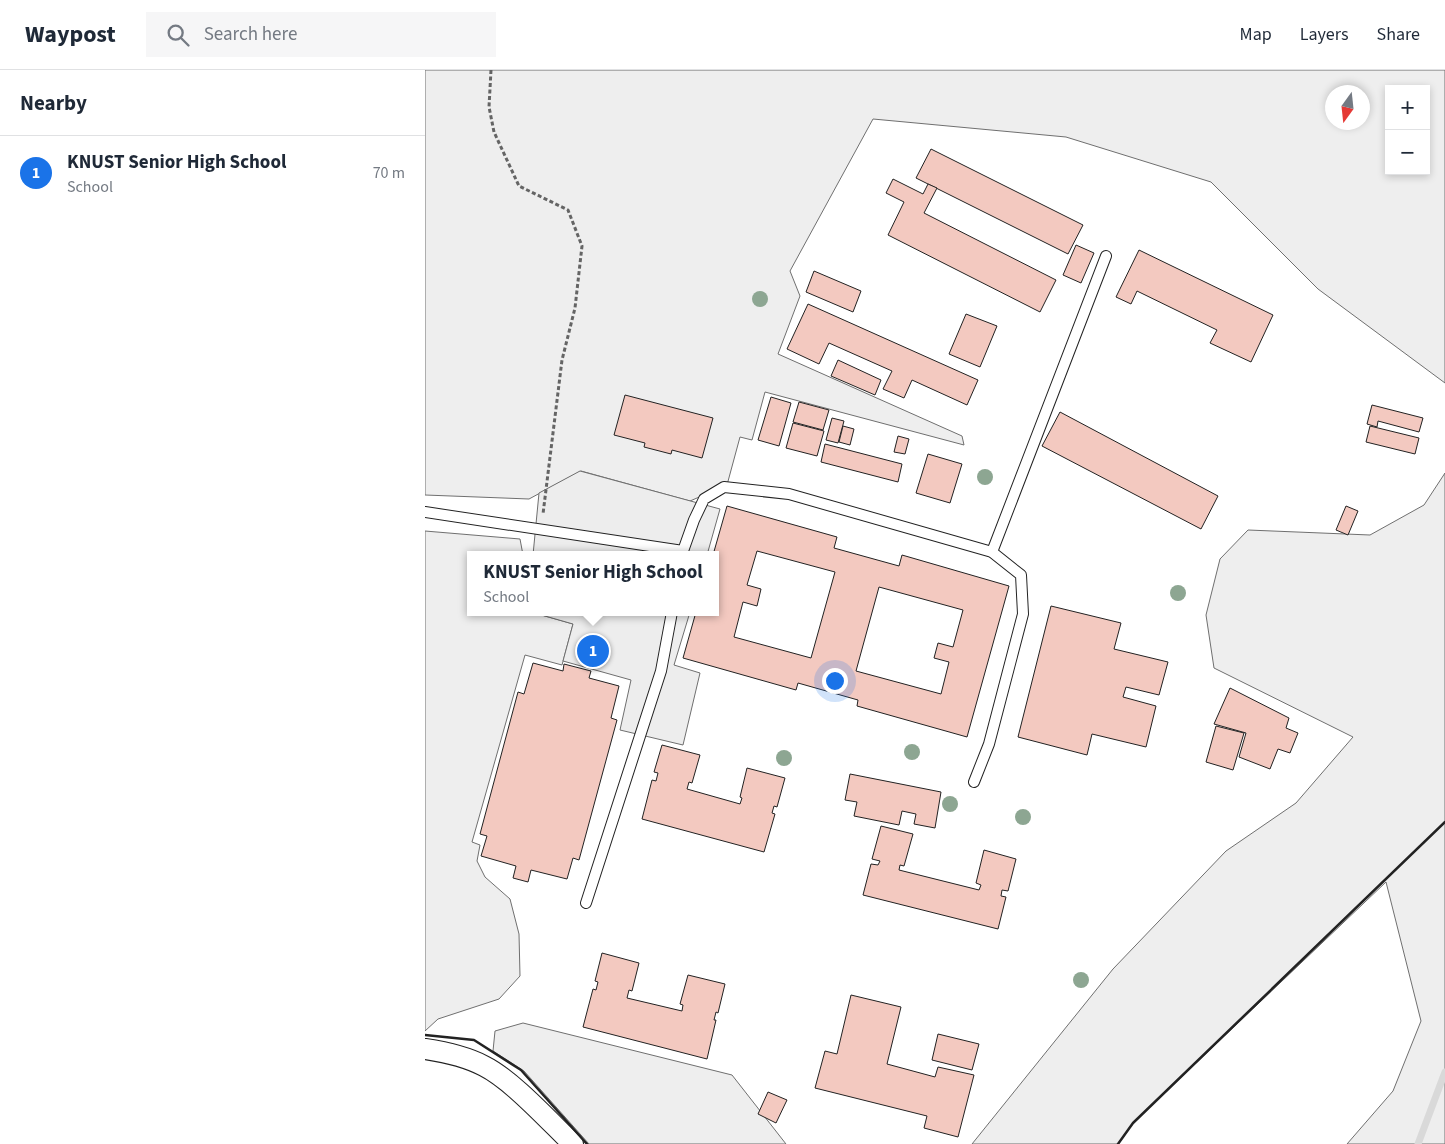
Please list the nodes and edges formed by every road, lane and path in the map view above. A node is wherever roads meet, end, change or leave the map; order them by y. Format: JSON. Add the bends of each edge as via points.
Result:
{"nodes":[{"id":1,"x":491,"y":70,"type":"edge"},
{"id":2,"x":1106,"y":256,"type":"dead end"},
{"id":3,"x":425,"y":512,"type":"edge"},
{"id":4,"x":541,"y":530,"type":"junction"},
{"id":5,"x":671,"y":551,"type":"edge"},
{"id":6,"x":684,"y":551,"type":"edge"},
{"id":7,"x":992,"y":552,"type":"junction"},
{"id":8,"x":671,"y":616,"type":"edge"},
{"id":9,"x":974,"y":782,"type":"dead end"},
{"id":10,"x":586,"y":902,"type":"dead end"},
{"id":11,"x":425,"y":1049,"type":"edge"},
{"id":12,"x":573,"y":1144,"type":"edge"}],
"edges":[{"from":1,"to":4,"type":"path","via":[[489,107],[494,132],[519,186],[568,210],[582,246],[575,308],[562,360]]},
{"from":2,"to":7,"type":"lane"},
{"from":3,"to":4,"type":"lane"},
{"from":4,"to":5,"type":"lane"},
{"from":6,"to":7,"type":"lane","via":[[705,499],[724,487],[789,494]]},
{"from":7,"to":9,"type":"lane","via":[[1021,575],[1023,614],[989,744]]},
{"from":8,"to":10,"type":"lane","via":[[661,671]]},
{"from":11,"to":12,"type":"street","via":[[453,1053],[485,1066]]}]}
